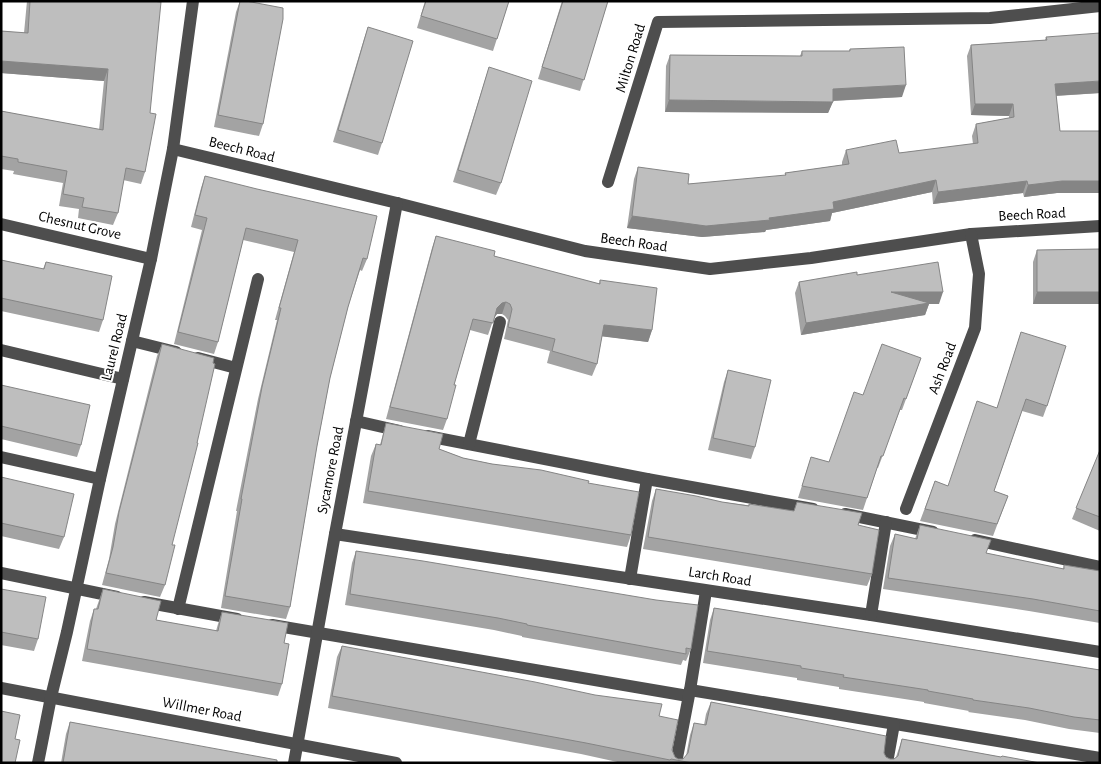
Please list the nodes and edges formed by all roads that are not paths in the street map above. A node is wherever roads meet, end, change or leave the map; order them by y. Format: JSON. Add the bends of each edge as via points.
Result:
{"nodes":[{"id":1,"x":193,"y":1,"type":"edge"},
{"id":2,"x":1100,"y":6,"type":"edge"},
{"id":3,"x":173,"y":149,"type":"junction"},
{"id":4,"x":608,"y":182,"type":"dead end"},
{"id":5,"x":397,"y":203,"type":"junction"},
{"id":6,"x":1,"y":224,"type":"edge"},
{"id":7,"x":1100,"y":226,"type":"edge"},
{"id":8,"x":971,"y":234,"type":"junction"},
{"id":9,"x":151,"y":258,"type":"junction"},
{"id":10,"x":258,"y":280,"type":"dead end"},
{"id":11,"x":500,"y":322,"type":"edge"},
{"id":12,"x":132,"y":341,"type":"junction"},
{"id":13,"x":1,"y":350,"type":"edge"},
{"id":14,"x":236,"y":368,"type":"junction"},
{"id":15,"x":123,"y":379,"type":"junction"},
{"id":16,"x":356,"y":421,"type":"junction"},
{"id":17,"x":469,"y":444,"type":"junction"},
{"id":18,"x":1,"y":457,"type":"edge"},
{"id":19,"x":100,"y":479,"type":"junction"},
{"id":20,"x":648,"y":479,"type":"junction"},
{"id":21,"x":906,"y":510,"type":"dead end"},
{"id":22,"x":886,"y":522,"type":"junction"},
{"id":23,"x":335,"y":534,"type":"junction"},
{"id":24,"x":945,"y":534,"type":"edge"},
{"id":25,"x":964,"y":538,"type":"edge"},
{"id":26,"x":1100,"y":567,"type":"edge"},
{"id":27,"x":1,"y":573,"type":"edge"},
{"id":28,"x":630,"y":579,"type":"junction"},
{"id":29,"x":76,"y":589,"type":"junction"},
{"id":30,"x":706,"y":591,"type":"junction"},
{"id":31,"x":178,"y":609,"type":"junction"},
{"id":32,"x":871,"y":615,"type":"junction"},
{"id":33,"x":317,"y":632,"type":"junction"},
{"id":34,"x":1100,"y":652,"type":"edge"},
{"id":35,"x":1,"y":688,"type":"edge"},
{"id":36,"x":689,"y":693,"type":"junction"},
{"id":37,"x":51,"y":698,"type":"junction"},
{"id":38,"x":894,"y":724,"type":"junction"},
{"id":39,"x":297,"y":744,"type":"junction"},
{"id":40,"x":1100,"y":758,"type":"edge"},
{"id":41,"x":38,"y":763,"type":"edge"},
{"id":42,"x":294,"y":763,"type":"edge"},
{"id":43,"x":396,"y":763,"type":"edge"},
{"id":44,"x":676,"y":763,"type":"edge"},
{"id":45,"x":887,"y":763,"type":"edge"}],
"edges":[{"from":1,"to":3,"type":"street","name":"Laurel Road"},
{"from":2,"to":4,"type":"street","name":"Milton Road","via":[[990,18],[658,22]]},
{"from":3,"to":5,"type":"street","name":"Beech Road"},
{"from":3,"to":9,"type":"street","name":"Laurel Road"},
{"from":5,"to":8,"type":"street","name":"Beech Road","via":[[585,251],[710,269],[811,258]]},
{"from":5,"to":16,"type":"street","name":"Sycamore Road"},
{"from":6,"to":9,"type":"street","name":"Chesnut Grove"},
{"from":7,"to":8,"type":"street","name":"Beech Road"},
{"from":8,"to":21,"type":"street","name":"Ash Road","via":[[979,274],[975,328]]},
{"from":9,"to":12,"type":"street","name":"Laurel Road"},
{"from":10,"to":14,"type":"street"},
{"from":11,"to":17,"type":"street"},
{"from":12,"to":14,"type":"street"},
{"from":12,"to":15,"type":"street","name":"Laurel Road"},
{"from":13,"to":15,"type":"street"},
{"from":14,"to":31,"type":"street"},
{"from":15,"to":19,"type":"street","name":"Laurel Road"},
{"from":16,"to":17,"type":"street"},
{"from":16,"to":23,"type":"street","name":"Sycamore Road"},
{"from":17,"to":20,"type":"street"},
{"from":18,"to":19,"type":"street"},
{"from":19,"to":29,"type":"street","name":"Laurel Road"},
{"from":20,"to":22,"type":"street"},
{"from":20,"to":28,"type":"street"},
{"from":22,"to":24,"type":"street"},
{"from":22,"to":32,"type":"street"},
{"from":23,"to":28,"type":"street","name":"Larch Road"},
{"from":23,"to":33,"type":"street","name":"Sycamore Road"},
{"from":25,"to":26,"type":"street"},
{"from":27,"to":29,"type":"street"},
{"from":28,"to":30,"type":"street","name":"Larch Road"},
{"from":29,"to":31,"type":"street"},
{"from":29,"to":37,"type":"street","name":"Laurel Road"},
{"from":30,"to":32,"type":"street","name":"Larch Road"},
{"from":30,"to":36,"type":"street"},
{"from":31,"to":33,"type":"street"},
{"from":32,"to":34,"type":"street","name":"Larch Road"},
{"from":33,"to":36,"type":"street"},
{"from":33,"to":39,"type":"street","name":"Sycamore Road"},
{"from":35,"to":37,"type":"street","name":"Willmer Road"},
{"from":36,"to":38,"type":"street"},
{"from":36,"to":44,"type":"street"},
{"from":37,"to":39,"type":"street","name":"Willmer Road"},
{"from":37,"to":41,"type":"street","name":"Laurel Road"},
{"from":38,"to":40,"type":"street"},
{"from":38,"to":45,"type":"street"},
{"from":39,"to":42,"type":"street","name":"Sycamore Road"},
{"from":39,"to":43,"type":"street","name":"Willmer Road"}]}
